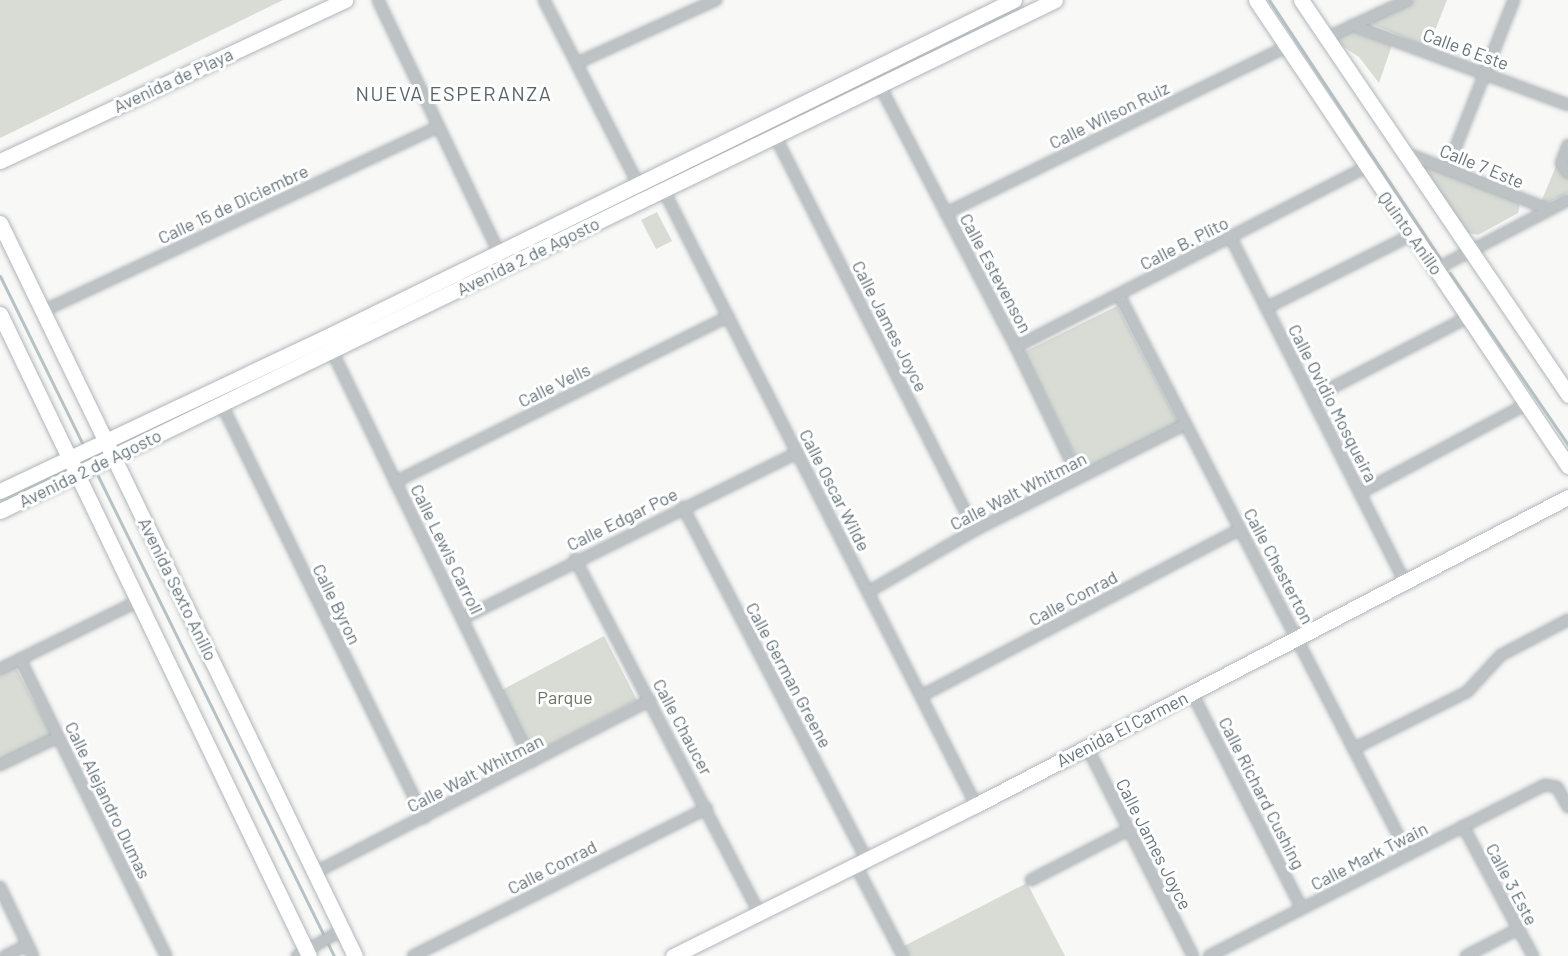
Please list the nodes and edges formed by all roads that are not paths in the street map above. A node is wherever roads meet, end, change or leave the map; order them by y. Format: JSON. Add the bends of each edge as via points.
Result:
{"nodes":[{"id":1,"x":345,"y":0,"type":"edge"},
{"id":2,"x":378,"y":0,"type":"edge"},
{"id":3,"x":544,"y":0,"type":"edge"},
{"id":4,"x":716,"y":0,"type":"edge"},
{"id":5,"x":1014,"y":0,"type":"edge"},
{"id":6,"x":1055,"y":0,"type":"edge"},
{"id":7,"x":1256,"y":0,"type":"edge"},
{"id":8,"x":1301,"y":0,"type":"edge"},
{"id":9,"x":1408,"y":0,"type":"edge"},
{"id":10,"x":1514,"y":0,"type":"edge"},
{"id":11,"x":1352,"y":25,"type":"junction"},
{"id":12,"x":1326,"y":38,"type":"junction"},
{"id":13,"x":1286,"y":47,"type":"junction"},
{"id":14,"x":577,"y":63,"type":"junction"},
{"id":15,"x":1485,"y":74,"type":"junction"},
{"id":16,"x":880,"y":86,"type":"junction"},
{"id":17,"x":1568,"y":105,"type":"edge"},
{"id":18,"x":436,"y":127,"type":"junction"},
{"id":19,"x":775,"y":136,"type":"junction"},
{"id":20,"x":1568,"y":144,"type":"edge"},
{"id":21,"x":1404,"y":153,"type":"junction"},
{"id":22,"x":716,"y":155,"type":"junction"},
{"id":23,"x":0,"y":161,"type":"edge"},
{"id":24,"x":1366,"y":167,"type":"junction"},
{"id":25,"x":1447,"y":170,"type":"junction"},
{"id":26,"x":1568,"y":173,"type":"edge"},
{"id":27,"x":638,"y":184,"type":"junction"},
{"id":28,"x":664,"y":191,"type":"junction"},
{"id":29,"x":1568,"y":200,"type":"edge"},
{"id":30,"x":1548,"y":209,"type":"junction"},
{"id":31,"x":946,"y":213,"type":"junction"},
{"id":32,"x":0,"y":223,"type":"edge"},
{"id":33,"x":1412,"y":235,"type":"junction"},
{"id":34,"x":1231,"y":238,"type":"junction"},
{"id":35,"x":1468,"y":250,"type":"junction"},
{"id":36,"x":499,"y":253,"type":"junction"},
{"id":37,"x":1436,"y":269,"type":"junction"},
{"id":38,"x":1119,"y":295,"type":"junction"},
{"id":39,"x":1266,"y":308,"type":"junction"},
{"id":40,"x":43,"y":311,"type":"junction"},
{"id":41,"x":728,"y":317,"type":"junction"},
{"id":42,"x":1468,"y":317,"type":"junction"},
{"id":43,"x":2,"y":325,"type":"edge"},
{"id":44,"x":1016,"y":347,"type":"junction"},
{"id":45,"x":332,"y":351,"type":"junction"},
{"id":46,"x":1568,"y":395,"type":"edge"},
{"id":47,"x":1312,"y":398,"type":"junction"},
{"id":48,"x":221,"y":403,"type":"junction"},
{"id":49,"x":1525,"y":405,"type":"junction"},
{"id":50,"x":197,"y":407,"type":"junction"},
{"id":51,"x":1186,"y":424,"type":"junction"},
{"id":52,"x":106,"y":441,"type":"junction"},
{"id":53,"x":797,"y":453,"type":"junction"},
{"id":54,"x":71,"y":458,"type":"junction"},
{"id":55,"x":114,"y":458,"type":"junction"},
{"id":56,"x":1568,"y":466,"type":"edge"},
{"id":57,"x":78,"y":476,"type":"junction"},
{"id":58,"x":1079,"y":478,"type":"junction"},
{"id":59,"x":395,"y":482,"type":"junction"},
{"id":60,"x":0,"y":491,"type":"edge"},
{"id":61,"x":1360,"y":494,"type":"junction"},
{"id":62,"x":1568,"y":497,"type":"edge"},
{"id":63,"x":683,"y":507,"type":"junction"},
{"id":64,"x":0,"y":511,"type":"edge"},
{"id":65,"x":1240,"y":529,"type":"junction"},
{"id":66,"x":975,"y":530,"type":"junction"},
{"id":67,"x":575,"y":560,"type":"junction"},
{"id":68,"x":1405,"y":583,"type":"junction"},
{"id":69,"x":868,"y":592,"type":"junction"},
{"id":70,"x":136,"y":602,"type":"junction"},
{"id":71,"x":463,"y":618,"type":"junction"},
{"id":72,"x":1568,"y":620,"type":"edge"},
{"id":73,"x":1298,"y":639,"type":"junction"},
{"id":74,"x":20,"y":659,"type":"junction"},
{"id":75,"x":0,"y":669,"type":"edge"},
{"id":76,"x":1191,"y":693,"type":"junction"},
{"id":77,"x":921,"y":696,"type":"junction"},
{"id":78,"x":650,"y":700,"type":"junction"},
{"id":79,"x":58,"y":737,"type":"junction"},
{"id":80,"x":1087,"y":747,"type":"junction"},
{"id":81,"x":1353,"y":749,"type":"junction"},
{"id":82,"x":532,"y":762,"type":"junction"},
{"id":83,"x":0,"y":765,"type":"edge"},
{"id":84,"x":976,"y":805,"type":"junction"},
{"id":85,"x":1568,"y":807,"type":"edge"},
{"id":86,"x":706,"y":808,"type":"junction"},
{"id":87,"x":424,"y":818,"type":"junction"},
{"id":88,"x":1463,"y":826,"type":"junction"},
{"id":89,"x":1128,"y":830,"type":"junction"},
{"id":90,"x":1408,"y":854,"type":"junction"},
{"id":91,"x":861,"y":861,"type":"junction"},
{"id":92,"x":314,"y":873,"type":"junction"},
{"id":93,"x":1031,"y":880,"type":"dead end"},
{"id":94,"x":0,"y":887,"type":"edge"},
{"id":95,"x":1302,"y":909,"type":"junction"},
{"id":96,"x":759,"y":912,"type":"junction"},
{"id":97,"x":1518,"y":929,"type":"junction"},
{"id":98,"x":338,"y":933,"type":"junction"},
{"id":99,"x":28,"y":945,"type":"junction"},
{"id":100,"x":307,"y":952,"type":"edge"},
{"id":101,"x":5,"y":956,"type":"edge"},
{"id":102,"x":33,"y":956,"type":"edge"},
{"id":103,"x":166,"y":956,"type":"edge"},
{"id":104,"x":355,"y":956,"type":"edge"},
{"id":105,"x":413,"y":956,"type":"edge"},
{"id":106,"x":673,"y":956,"type":"edge"},
{"id":107,"x":903,"y":956,"type":"edge"},
{"id":108,"x":1193,"y":956,"type":"edge"},
{"id":109,"x":1209,"y":956,"type":"edge"},
{"id":110,"x":1466,"y":956,"type":"edge"},
{"id":111,"x":1533,"y":956,"type":"edge"}],
"edges":[{"from":1,"to":23,"type":"street","name":"Avenida de Playa"},
{"from":2,"to":18,"type":"street"},
{"from":3,"to":14,"type":"street"},
{"from":4,"to":14,"type":"street"},
{"from":5,"to":22,"type":"street","name":"Avenida 2 de Agosto"},
{"from":6,"to":16,"type":"street","name":"Avenida 2 de Agosto"},
{"from":7,"to":13,"type":"street","name":"Quinto Anillo"},
{"from":8,"to":12,"type":"street","name":"Quinto Anillo"},
{"from":9,"to":11,"type":"street"},
{"from":10,"to":15,"type":"street"},
{"from":11,"to":12,"type":"street"},
{"from":11,"to":15,"type":"street","name":"Calle 6 Este"},
{"from":12,"to":21,"type":"street","name":"Quinto Anillo"},
{"from":13,"to":24,"type":"street","name":"Quinto Anillo"},
{"from":13,"to":31,"type":"street","name":"Calle Wilson Ruiz"},
{"from":14,"to":27,"type":"street"},
{"from":15,"to":17,"type":"street","name":"Calle 6 Este"},
{"from":15,"to":25,"type":"street"},
{"from":16,"to":19,"type":"street","name":"Avenida 2 de Agosto"},
{"from":16,"to":31,"type":"street","name":"Calle Estevenson"},
{"from":18,"to":36,"type":"street"},
{"from":18,"to":40,"type":"street","name":"Calle 15 de Diciembre"},
{"from":19,"to":22,"type":"street","name":"Avenida 2 de Agosto"},
{"from":19,"to":66,"type":"street","name":"Calle James Joyce"},
{"from":20,"to":26,"type":"street","via":[[1562,163]]},
{"from":21,"to":25,"type":"street","name":"Calle 7 Este"},
{"from":21,"to":35,"type":"street","name":"Quinto Anillo"},
{"from":22,"to":27,"type":"street","name":"Avenida 2 de Agosto"},
{"from":22,"to":28,"type":"street","name":"Avenida 2 de Agosto"},
{"from":24,"to":33,"type":"street","name":"Quinto Anillo"},
{"from":24,"to":34,"type":"street","name":"Calle B. Plito"},
{"from":25,"to":30,"type":"street","name":"Calle 7 Este"},
{"from":27,"to":36,"type":"street","name":"Avenida 2 de Agosto"},
{"from":28,"to":41,"type":"street","name":"Calle Oscar Wilde"},
{"from":28,"to":45,"type":"street","name":"Avenida 2 de Agosto"},
{"from":29,"to":30,"type":"street"},
{"from":30,"to":35,"type":"street"},
{"from":31,"to":44,"type":"street","name":"Calle Estevenson"},
{"from":32,"to":40,"type":"street","name":"Avenida Sexto Anillo"},
{"from":33,"to":37,"type":"street","name":"Quinto Anillo"},
{"from":33,"to":39,"type":"street"},
{"from":34,"to":38,"type":"street","name":"Calle B. Plito"},
{"from":34,"to":39,"type":"street","name":"Calle Ovidio Mosqueira"},
{"from":35,"to":37,"type":"street"},
{"from":35,"to":46,"type":"street","name":"Quinto Anillo"},
{"from":36,"to":50,"type":"street","name":"Avenida 2 de Agosto"},
{"from":37,"to":42,"type":"street","name":"Quinto Anillo"},
{"from":38,"to":44,"type":"street","name":"Calle B. Plito"},
{"from":38,"to":51,"type":"street","name":"Calle Chesterton"},
{"from":39,"to":47,"type":"street","name":"Calle Ovidio Mosqueira"},
{"from":40,"to":52,"type":"street","name":"Avenida Sexto Anillo"},
{"from":41,"to":53,"type":"street","name":"Calle Oscar Wilde"},
{"from":41,"to":59,"type":"street","name":"Calle Vells"},
{"from":42,"to":47,"type":"street"},
{"from":42,"to":49,"type":"street","name":"Quinto Anillo"},
{"from":43,"to":54,"type":"street"},
{"from":44,"to":58,"type":"street","name":"Calle Estevenson"},
{"from":45,"to":48,"type":"street","name":"Avenida 2 de Agosto"},
{"from":45,"to":59,"type":"street","name":"Calle Lewis Carroll"},
{"from":47,"to":61,"type":"street","name":"Calle Ovidio Mosqueira"},
{"from":48,"to":50,"type":"street","name":"Avenida 2 de Agosto"},
{"from":48,"to":87,"type":"street","name":"Calle Byron"},
{"from":49,"to":56,"type":"street","name":"Quinto Anillo"},
{"from":49,"to":61,"type":"street"},
{"from":50,"to":52,"type":"street","name":"Avenida 2 de Agosto"},
{"from":50,"to":55,"type":"street","name":"Avenida 2 de Agosto"},
{"from":51,"to":58,"type":"street","name":"Calle Walt Whitman"},
{"from":51,"to":65,"type":"street","name":"Calle Chesterton"},
{"from":52,"to":54,"type":"street","name":"Avenida 2 de Agosto"},
{"from":52,"to":55,"type":"street","name":"Avenida Sexto Anillo"},
{"from":53,"to":63,"type":"street","name":"Calle Edgar Poe"},
{"from":53,"to":69,"type":"street","name":"Calle Oscar Wilde"},
{"from":54,"to":57,"type":"street"},
{"from":54,"to":60,"type":"street","name":"Avenida 2 de Agosto"},
{"from":55,"to":57,"type":"street","name":"Avenida 2 de Agosto"},
{"from":55,"to":92,"type":"street","name":"Avenida Sexto Anillo"},
{"from":57,"to":64,"type":"street","name":"Avenida 2 de Agosto"},
{"from":57,"to":70,"type":"street"},
{"from":58,"to":66,"type":"street","name":"Calle Walt Whitman"},
{"from":59,"to":71,"type":"street","name":"Calle Lewis Carroll"},
{"from":61,"to":68,"type":"street","name":"Calle Ovidio Mosqueira"},
{"from":62,"to":68,"type":"street","name":"Avenida El Carmen"},
{"from":63,"to":67,"type":"street","name":"Calle Edgar Poe"},
{"from":63,"to":91,"type":"street","name":"Calle German Greene"},
{"from":65,"to":73,"type":"street","name":"Calle Chesterton"},
{"from":65,"to":77,"type":"street","name":"Calle Conrad"},
{"from":66,"to":69,"type":"street","name":"Calle Walt Whitman"},
{"from":67,"to":71,"type":"street","name":"Calle Edgar Poe"},
{"from":67,"to":78,"type":"street","name":"Calle Chaucer"},
{"from":68,"to":73,"type":"street","name":"Avenida El Carmen"},
{"from":69,"to":77,"type":"street","name":"Calle Oscar Wilde"},
{"from":70,"to":74,"type":"street"},
{"from":70,"to":100,"type":"street"},
{"from":71,"to":82,"type":"street","name":"Calle Lewis Carroll"},
{"from":72,"to":81,"type":"street","via":[[1501,655],[1467,692]]},
{"from":73,"to":76,"type":"street","name":"Avenida El Carmen"},
{"from":73,"to":81,"type":"street","name":"Calle Chesterton"},
{"from":74,"to":75,"type":"street"},
{"from":74,"to":79,"type":"street","name":"Calle Alejandro Dumas"},
{"from":76,"to":80,"type":"street","name":"Avenida El Carmen"},
{"from":76,"to":95,"type":"street","name":"Calle Richard Cushing"},
{"from":77,"to":84,"type":"street","name":"Calle Oscar Wilde"},
{"from":78,"to":82,"type":"street","name":"Calle Walt Whitman"},
{"from":78,"to":86,"type":"street","name":"Calle Chaucer"},
{"from":79,"to":83,"type":"street"},
{"from":79,"to":103,"type":"street","name":"Calle Alejandro Dumas"},
{"from":80,"to":84,"type":"street","name":"Avenida El Carmen"},
{"from":80,"to":89,"type":"street","name":"Calle James Joyce"},
{"from":81,"to":90,"type":"street","name":"Calle Chesterton"},
{"from":82,"to":87,"type":"street","name":"Calle Walt Whitman"},
{"from":84,"to":91,"type":"street","name":"Avenida El Carmen"},
{"from":85,"to":88,"type":"street","name":"Calle Mark Twain","via":[[1557,787],[1545,785]]},
{"from":86,"to":96,"type":"street","name":"Calle Chaucer"},
{"from":86,"to":105,"type":"street","name":"Calle Conrad"},
{"from":87,"to":92,"type":"street","name":"Calle Walt Whitman"},
{"from":88,"to":90,"type":"street","name":"Calle Mark Twain"},
{"from":88,"to":97,"type":"street","name":"Calle 3 Este"},
{"from":89,"to":93,"type":"street"},
{"from":89,"to":108,"type":"street","name":"Calle James Joyce"},
{"from":90,"to":95,"type":"street","name":"Calle Mark Twain"},
{"from":91,"to":96,"type":"street","name":"Avenida El Carmen"},
{"from":91,"to":107,"type":"street","name":"Calle German Greene"},
{"from":92,"to":98,"type":"street","name":"Avenida Sexto Anillo"},
{"from":94,"to":99,"type":"street"},
{"from":95,"to":109,"type":"street","name":"Calle Mark Twain"},
{"from":96,"to":106,"type":"street","name":"Avenida El Carmen"},
{"from":97,"to":110,"type":"street"},
{"from":97,"to":111,"type":"street","name":"Calle 3 Este"},
{"from":98,"to":100,"type":"street"},
{"from":98,"to":104,"type":"street","name":"Avenida Sexto Anillo"},
{"from":99,"to":101,"type":"street"},
{"from":99,"to":102,"type":"street"}]}
